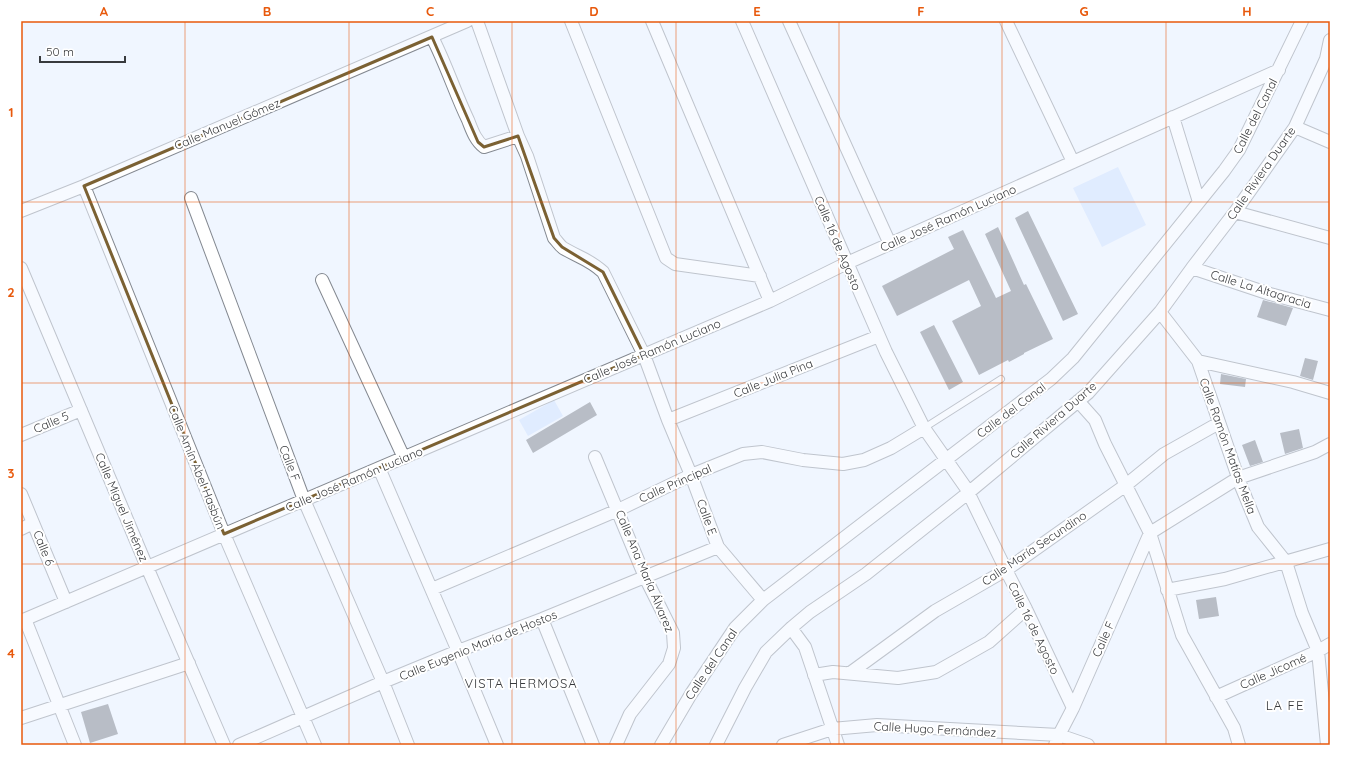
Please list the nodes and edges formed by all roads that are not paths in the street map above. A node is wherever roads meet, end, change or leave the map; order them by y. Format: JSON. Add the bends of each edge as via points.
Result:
{"nodes":[{"id":1,"x":466,"y":21,"type":"edge"},
{"id":2,"x":477,"y":21,"type":"edge"},
{"id":3,"x":571,"y":21,"type":"edge"},
{"id":4,"x":652,"y":21,"type":"edge"},
{"id":5,"x":742,"y":21,"type":"edge"},
{"id":6,"x":789,"y":21,"type":"edge"},
{"id":7,"x":1006,"y":21,"type":"edge"},
{"id":8,"x":1302,"y":21,"type":"edge"},
{"id":9,"x":432,"y":37,"type":"junction"},
{"id":10,"x":1330,"y":40,"type":"edge"},
{"id":11,"x":1328,"y":59,"type":"edge"},
{"id":12,"x":1279,"y":70,"type":"junction"},
{"id":13,"x":1173,"y":117,"type":"junction"},
{"id":14,"x":1295,"y":127,"type":"junction"},
{"id":15,"x":518,"y":136,"type":"junction"},
{"id":16,"x":1330,"y":142,"type":"edge"},
{"id":17,"x":1073,"y":162,"type":"junction"},
{"id":18,"x":84,"y":186,"type":"junction"},
{"id":19,"x":191,"y":198,"type":"dead end"},
{"id":20,"x":1199,"y":202,"type":"junction"},
{"id":21,"x":21,"y":211,"type":"edge"},
{"id":22,"x":1235,"y":212,"type":"junction"},
{"id":23,"x":1330,"y":238,"type":"edge"},
{"id":24,"x":890,"y":244,"type":"junction"},
{"id":25,"x":847,"y":263,"type":"junction"},
{"id":26,"x":21,"y":268,"type":"edge"},
{"id":27,"x":1192,"y":268,"type":"junction"},
{"id":28,"x":760,"y":276,"type":"junction"},
{"id":29,"x":322,"y":280,"type":"dead end"},
{"id":30,"x":770,"y":301,"type":"junction"},
{"id":31,"x":1330,"y":310,"type":"edge"},
{"id":32,"x":1160,"y":312,"type":"junction"},
{"id":33,"x":879,"y":336,"type":"junction"},
{"id":34,"x":644,"y":355,"type":"junction"},
{"id":35,"x":1198,"y":361,"type":"junction"},
{"id":36,"x":1001,"y":379,"type":"dead end"},
{"id":37,"x":1330,"y":393,"type":"edge"},
{"id":38,"x":1078,"y":401,"type":"junction"},
{"id":39,"x":81,"y":410,"type":"junction"},
{"id":40,"x":668,"y":420,"type":"junction"},
{"id":41,"x":1219,"y":423,"type":"junction"},
{"id":42,"x":924,"y":428,"type":"junction"},
{"id":43,"x":21,"y":435,"type":"edge"},
{"id":44,"x":1330,"y":444,"type":"edge"},
{"id":45,"x":595,"y":457,"type":"dead end"},
{"id":46,"x":404,"y":458,"type":"junction"},
{"id":47,"x":947,"y":461,"type":"junction"},
{"id":48,"x":379,"y":468,"type":"junction"},
{"id":49,"x":691,"y":475,"type":"junction"},
{"id":50,"x":1238,"y":478,"type":"junction"},
{"id":51,"x":1126,"y":485,"type":"junction"},
{"id":52,"x":967,"y":491,"type":"junction"},
{"id":53,"x":21,"y":494,"type":"edge"},
{"id":54,"x":304,"y":500,"type":"junction"},
{"id":55,"x":618,"y":510,"type":"junction"},
{"id":56,"x":33,"y":523,"type":"junction"},
{"id":57,"x":21,"y":529,"type":"edge"},
{"id":58,"x":1150,"y":533,"type":"junction"},
{"id":59,"x":224,"y":534,"type":"junction"},
{"id":60,"x":718,"y":547,"type":"junction"},
{"id":61,"x":1330,"y":549,"type":"edge"},
{"id":62,"x":1286,"y":562,"type":"junction"},
{"id":63,"x":147,"y":567,"type":"junction"},
{"id":64,"x":1006,"y":570,"type":"junction"},
{"id":65,"x":645,"y":577,"type":"junction"},
{"id":66,"x":432,"y":589,"type":"junction"},
{"id":67,"x":1167,"y":590,"type":"junction"},
{"id":68,"x":763,"y":600,"type":"junction"},
{"id":69,"x":66,"y":602,"type":"junction"},
{"id":70,"x":1026,"y":609,"type":"junction"},
{"id":71,"x":542,"y":619,"type":"junction"},
{"id":72,"x":23,"y":620,"type":"edge"},
{"id":73,"x":791,"y":628,"type":"junction"},
{"id":74,"x":1330,"y":644,"type":"edge"},
{"id":75,"x":458,"y":651,"type":"junction"},
{"id":76,"x":1318,"y":651,"type":"junction"},
{"id":77,"x":189,"y":663,"type":"junction"},
{"id":78,"x":850,"y":674,"type":"junction"},
{"id":79,"x":814,"y":675,"type":"junction"},
{"id":80,"x":383,"y":682,"type":"junction"},
{"id":81,"x":1326,"y":682,"type":"edge"},
{"id":82,"x":1216,"y":697,"type":"junction"},
{"id":83,"x":59,"y":705,"type":"junction"},
{"id":84,"x":1073,"y":708,"type":"junction"},
{"id":85,"x":303,"y":717,"type":"junction"},
{"id":86,"x":21,"y":718,"type":"edge"},
{"id":87,"x":832,"y":729,"type":"junction"},
{"id":88,"x":1057,"y":740,"type":"edge"},
{"id":89,"x":75,"y":745,"type":"edge"},
{"id":90,"x":224,"y":745,"type":"edge"},
{"id":91,"x":239,"y":745,"type":"edge"},
{"id":92,"x":315,"y":745,"type":"edge"},
{"id":93,"x":408,"y":745,"type":"edge"},
{"id":94,"x":497,"y":745,"type":"edge"},
{"id":95,"x":592,"y":745,"type":"edge"},
{"id":96,"x":616,"y":745,"type":"edge"},
{"id":97,"x":661,"y":745,"type":"edge"},
{"id":98,"x":716,"y":745,"type":"edge"},
{"id":99,"x":783,"y":745,"type":"edge"},
{"id":100,"x":838,"y":745,"type":"edge"},
{"id":101,"x":1088,"y":745,"type":"edge"},
{"id":102,"x":1239,"y":745,"type":"edge"},
{"id":103,"x":1327,"y":745,"type":"edge"}],
"edges":[{"from":1,"to":9,"type":"street","name":"Calle Manuel Gómez"},
{"from":2,"to":15,"type":"street","name":"Calle E"},
{"from":3,"to":28,"type":"street","via":[[666,258],[675,264]]},
{"from":4,"to":28,"type":"street"},
{"from":5,"to":25,"type":"street","name":"Calle 16 de Agosto"},
{"from":6,"to":24,"type":"street"},
{"from":7,"to":17,"type":"street"},
{"from":8,"to":12,"type":"street","name":"Calle del Canal"},
{"from":9,"to":15,"type":"street","via":[[478,142],[484,146]]},
{"from":9,"to":18,"type":"street","name":"Calle Manuel Gómez"},
{"from":10,"to":11,"type":"street","name":"Calle Riviera Duarte"},
{"from":11,"to":14,"type":"street","name":"Calle Riviera Duarte"},
{"from":12,"to":13,"type":"street","name":"Calle José Ramón Luciano"},
{"from":12,"to":20,"type":"street","name":"Calle del Canal","via":[[1240,150]]},
{"from":13,"to":17,"type":"street","name":"Calle José Ramón Luciano"},
{"from":13,"to":20,"type":"street"},
{"from":14,"to":16,"type":"street"},
{"from":14,"to":22,"type":"street","name":"Calle Riviera Duarte"},
{"from":15,"to":34,"type":"street","name":"Calle E","via":[[554,238],[562,247],[584,258],[603,272]]},
{"from":17,"to":24,"type":"street","name":"Calle José Ramón Luciano"},
{"from":18,"to":21,"type":"street","name":"Calle Manuel Gómez"},
{"from":18,"to":59,"type":"street","name":"Calle Amín Abel Hasbún"},
{"from":19,"to":54,"type":"street","name":"Calle F"},
{"from":20,"to":47,"type":"street","name":"Calle del Canal","via":[[1063,369]]},
{"from":22,"to":23,"type":"street"},
{"from":22,"to":27,"type":"street","name":"Calle Riviera Duarte"},
{"from":24,"to":25,"type":"street","name":"Calle José Ramón Luciano"},
{"from":25,"to":30,"type":"street","name":"Calle José Ramón Luciano"},
{"from":25,"to":33,"type":"street","name":"Calle 16 de Agosto"},
{"from":26,"to":39,"type":"street","name":"Calle Miguel Jiménez"},
{"from":27,"to":31,"type":"street","name":"Calle La Altagracia","via":[[1270,294]]},
{"from":27,"to":32,"type":"street","name":"Calle Riviera Duarte"},
{"from":28,"to":30,"type":"street"},
{"from":29,"to":46,"type":"street"},
{"from":30,"to":34,"type":"street","name":"Calle José Ramón Luciano"},
{"from":32,"to":35,"type":"street","name":"Calle Ramón Matías Mella"},
{"from":32,"to":38,"type":"street","name":"Calle Riviera Duarte"},
{"from":33,"to":40,"type":"street","name":"Calle Julia Pina"},
{"from":33,"to":42,"type":"street","name":"Calle 16 de Agosto"},
{"from":34,"to":40,"type":"street","name":"Calle E"},
{"from":34,"to":46,"type":"street","name":"Calle José Ramón Luciano"},
{"from":35,"to":37,"type":"street"},
{"from":35,"to":41,"type":"street","name":"Calle Ramón Matías Mella"},
{"from":36,"to":42,"type":"lane"},
{"from":38,"to":51,"type":"street","via":[[1095,420]]},
{"from":38,"to":52,"type":"street","name":"Calle Riviera Duarte"},
{"from":39,"to":43,"type":"street","name":"Calle 5"},
{"from":39,"to":63,"type":"street","name":"Calle Miguel Jiménez"},
{"from":40,"to":49,"type":"street","name":"Calle E"},
{"from":41,"to":50,"type":"street","name":"Calle Ramón Matías Mella"},
{"from":41,"to":51,"type":"street","name":"Calle María Secundino","via":[[1164,454]]},
{"from":42,"to":47,"type":"street","name":"Calle 16 de Agosto"},
{"from":42,"to":49,"type":"street","name":"Calle Principal","via":[[891,448],[864,460],[843,464],[762,452],[743,454]]},
{"from":44,"to":50,"type":"street","via":[[1315,452]]},
{"from":45,"to":55,"type":"street","name":"Calle Ana María Álvarez"},
{"from":46,"to":48,"type":"street","name":"Calle José Ramón Luciano"},
{"from":47,"to":52,"type":"street","name":"Calle 16 de Agosto"},
{"from":47,"to":68,"type":"street","name":"Calle del Canal"},
{"from":48,"to":54,"type":"street","name":"Calle José Ramón Luciano"},
{"from":48,"to":66,"type":"street"},
{"from":49,"to":55,"type":"street","name":"Calle Principal"},
{"from":49,"to":60,"type":"street","name":"Calle E"},
{"from":50,"to":58,"type":"street"},
{"from":50,"to":62,"type":"street","name":"Calle Ramón Matías Mella","via":[[1258,527]]},
{"from":51,"to":58,"type":"street"},
{"from":51,"to":64,"type":"street","name":"Calle María Secundino"},
{"from":52,"to":64,"type":"street","name":"Calle 16 de Agosto"},
{"from":52,"to":73,"type":"street","name":"Calle Riviera Duarte","via":[[866,574]]},
{"from":53,"to":56,"type":"street","name":"Calle 6"},
{"from":54,"to":59,"type":"street","name":"Calle José Ramón Luciano"},
{"from":54,"to":80,"type":"street","name":"Calle F"},
{"from":55,"to":65,"type":"street","name":"Calle Ana María Álvarez"},
{"from":55,"to":66,"type":"street","name":"Calle Principal"},
{"from":56,"to":57,"type":"street"},
{"from":56,"to":69,"type":"street","name":"Calle 6"},
{"from":58,"to":67,"type":"street"},
{"from":58,"to":84,"type":"street","name":"Calle F"},
{"from":59,"to":63,"type":"street","name":"Calle José Ramón Luciano"},
{"from":59,"to":85,"type":"street","name":"Calle Amín Abel Hasbún"},
{"from":60,"to":65,"type":"street","name":"Calle Eugenio María de Hostos"},
{"from":60,"to":68,"type":"street","name":"Calle E"},
{"from":61,"to":62,"type":"street"},
{"from":62,"to":67,"type":"street","via":[[1225,579]]},
{"from":62,"to":76,"type":"street","name":"Calle Ramón Matías Mella","via":[[1302,613]]},
{"from":63,"to":69,"type":"street","name":"Calle José Ramón Luciano"},
{"from":63,"to":77,"type":"street","name":"Calle Miguel Jiménez"},
{"from":64,"to":70,"type":"street","name":"Calle 16 de Agosto"},
{"from":64,"to":78,"type":"street","name":"Calle María Secundino","via":[[935,611]]},
{"from":65,"to":71,"type":"street","name":"Calle Eugenio María de Hostos"},
{"from":65,"to":96,"type":"street","name":"Calle Ana María Álvarez","via":[[672,633],[674,648],[669,664],[630,714]]},
{"from":66,"to":75,"type":"street"},
{"from":67,"to":82,"type":"street","via":[[1182,635]]},
{"from":68,"to":97,"type":"street","name":"Calle del Canal","via":[[735,628]]},
{"from":69,"to":72,"type":"street","name":"Calle José Ramón Luciano"},
{"from":70,"to":78,"type":"street","via":[[989,642],[936,672],[898,678]]},
{"from":70,"to":84,"type":"street","name":"Calle 16 de Agosto"},
{"from":71,"to":75,"type":"street","name":"Calle Eugenio María de Hostos"},
{"from":71,"to":95,"type":"street"},
{"from":72,"to":83,"type":"street"},
{"from":73,"to":79,"type":"street","via":[[805,647]]},
{"from":73,"to":98,"type":"street","name":"Calle Riviera Duarte","via":[[766,652]]},
{"from":74,"to":76,"type":"street","name":"Calle Jicomé"},
{"from":75,"to":80,"type":"street","name":"Calle Eugenio María de Hostos"},
{"from":75,"to":94,"type":"street"},
{"from":76,"to":81,"type":"street","name":"Calle Ramón Matías Mella"},
{"from":76,"to":82,"type":"street","name":"Calle Jicomé"},
{"from":77,"to":83,"type":"street"},
{"from":77,"to":90,"type":"street","name":"Calle Miguel Jiménez"},
{"from":78,"to":79,"type":"street","via":[[832,672]]},
{"from":79,"to":87,"type":"street"},
{"from":80,"to":85,"type":"street","name":"Calle Eugenio María de Hostos"},
{"from":80,"to":93,"type":"street","name":"Calle F"},
{"from":81,"to":103,"type":"street","name":"Calle Ramón Matías Mella"},
{"from":82,"to":102,"type":"street","via":[[1234,728]]},
{"from":83,"to":86,"type":"street"},
{"from":83,"to":89,"type":"street"},
{"from":84,"to":88,"type":"street","name":"Calle F"},
{"from":85,"to":91,"type":"street","name":"Calle Eugenio María de Hostos"},
{"from":85,"to":92,"type":"street","name":"Calle Amín Abel Hasbún"},
{"from":87,"to":88,"type":"street","name":"Calle Hugo Fernández","via":[[877,725]]},
{"from":87,"to":99,"type":"street","name":"Calle Hugo Fernández"},
{"from":87,"to":100,"type":"street"},
{"from":88,"to":101,"type":"street","name":"Calle Hugo Fernández"}]}
